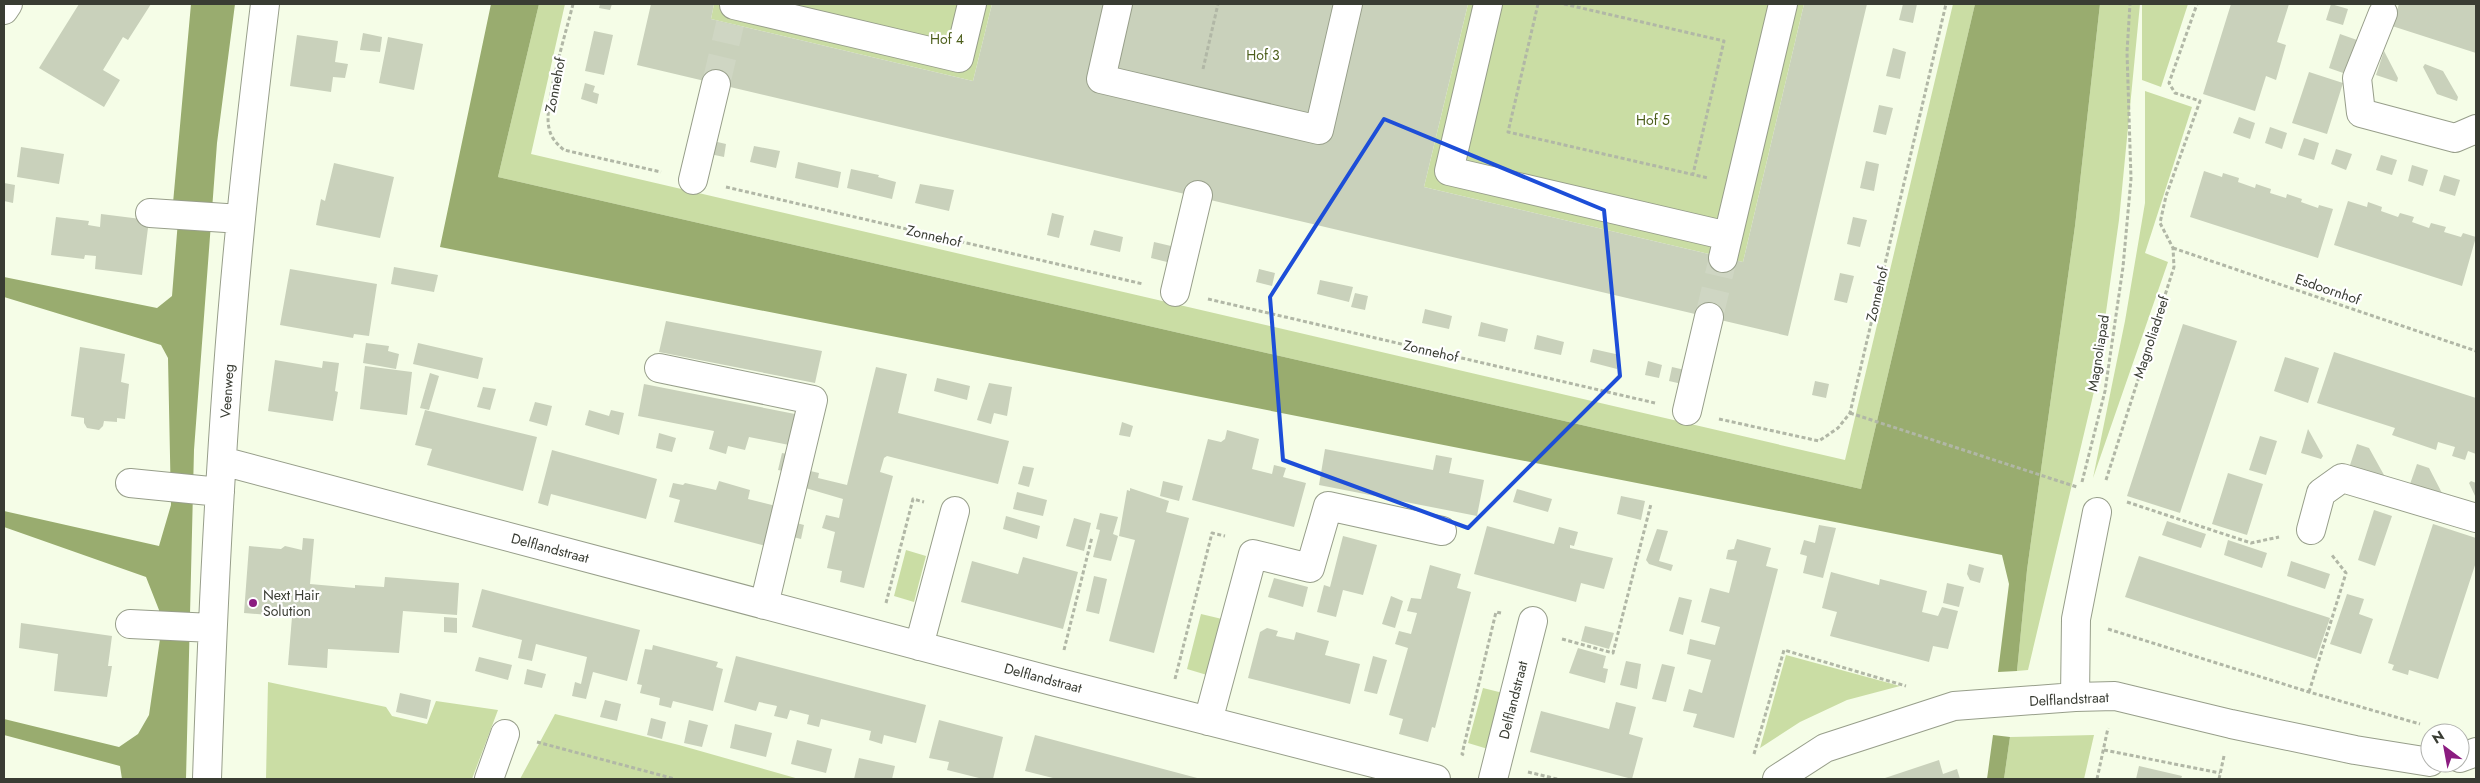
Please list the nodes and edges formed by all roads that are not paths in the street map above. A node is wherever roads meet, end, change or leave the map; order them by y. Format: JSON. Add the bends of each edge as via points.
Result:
{"nodes":[{"id":1,"x":8,"y":4,"type":"edge"},
{"id":2,"x":265,"y":4,"type":"edge"},
{"id":3,"x":972,"y":4,"type":"edge"},
{"id":4,"x":1118,"y":4,"type":"edge"},
{"id":5,"x":1348,"y":4,"type":"edge"},
{"id":6,"x":1488,"y":4,"type":"edge"},
{"id":7,"x":1783,"y":4,"type":"edge"},
{"id":8,"x":4,"y":10,"type":"edge"},
{"id":9,"x":733,"y":11,"type":"edge"},
{"id":10,"x":2383,"y":13,"type":"dead end"},
{"id":11,"x":716,"y":84,"type":"tunnel mouth"},
{"id":12,"x":2476,"y":129,"type":"edge"},
{"id":13,"x":693,"y":180,"type":"road end"},
{"id":14,"x":1198,"y":195,"type":"dead end"},
{"id":15,"x":150,"y":213,"type":"dead end"},
{"id":16,"x":241,"y":219,"type":"junction"},
{"id":17,"x":1175,"y":292,"type":"road end"},
{"id":18,"x":1709,"y":318,"type":"tunnel mouth"},
{"id":19,"x":659,"y":368,"type":"dead end"},
{"id":20,"x":1687,"y":411,"type":"road end"},
{"id":21,"x":222,"y":461,"type":"junction"},
{"id":22,"x":130,"y":483,"type":"dead end"},
{"id":23,"x":220,"y":492,"type":"junction"},
{"id":24,"x":2100,"y":503,"type":"road end"},
{"id":25,"x":955,"y":511,"type":"road end"},
{"id":26,"x":2476,"y":518,"type":"edge"},
{"id":27,"x":2310,"y":530,"type":"road end"},
{"id":28,"x":1442,"y":531,"type":"dead end"},
{"id":29,"x":764,"y":605,"type":"junction"},
{"id":30,"x":1533,"y":621,"type":"road end"},
{"id":31,"x":130,"y":624,"type":"dead end"},
{"id":32,"x":212,"y":628,"type":"junction"},
{"id":33,"x":919,"y":646,"type":"junction"},
{"id":34,"x":2075,"y":697,"type":"junction"},
{"id":35,"x":1208,"y":722,"type":"junction"},
{"id":36,"x":505,"y":734,"type":"road end"},
{"id":37,"x":2420,"y":760,"type":"edge"},
{"id":38,"x":207,"y":779,"type":"edge"},
{"id":39,"x":489,"y":779,"type":"edge"},
{"id":40,"x":1436,"y":779,"type":"edge"},
{"id":41,"x":1493,"y":779,"type":"edge"},
{"id":42,"x":1777,"y":779,"type":"edge"}],
"edges":[{"from":1,"to":8,"type":"street"},
{"from":2,"to":16,"type":"street","name":"Veenweg"},
{"from":3,"to":9,"type":"street","via":[[959,58]]},
{"from":4,"to":5,"type":"street","via":[[1101,79],[1319,130]]},
{"from":6,"to":7,"type":"street","via":[[1449,171],[1726,247]]},
{"from":10,"to":12,"type":"street","via":[[2357,78],[2361,113],[2455,138]]},
{"from":11,"to":13,"type":"street"},
{"from":14,"to":17,"type":"street"},
{"from":15,"to":16,"type":"street"},
{"from":16,"to":21,"type":"street","name":"Veenweg"},
{"from":18,"to":20,"type":"street"},
{"from":19,"to":29,"type":"street","via":[[813,400]]},
{"from":21,"to":23,"type":"street","name":"Veenweg"},
{"from":21,"to":29,"type":"street","name":"Delflandstraat"},
{"from":22,"to":23,"type":"street"},
{"from":23,"to":32,"type":"street","name":"Veenweg"},
{"from":24,"to":34,"type":"street","via":[[2076,619]]},
{"from":25,"to":33,"type":"street"},
{"from":26,"to":27,"type":"street","via":[[2342,478],[2321,493]]},
{"from":28,"to":35,"type":"street","via":[[1328,506],[1310,568],[1253,554]]},
{"from":29,"to":33,"type":"street","name":"Delflandstraat"},
{"from":30,"to":41,"type":"street","name":"Delflandstraat"},
{"from":31,"to":32,"type":"street"},
{"from":32,"to":38,"type":"street","name":"Veenweg"},
{"from":33,"to":35,"type":"street","name":"Delflandstraat"},
{"from":34,"to":37,"type":"street","name":"Delflandstraat","via":[[2115,696],[2231,724]]},
{"from":34,"to":42,"type":"street","name":"Delflandstraat","via":[[1954,706],[1825,748]]},
{"from":35,"to":40,"type":"street","name":"Delflandstraat"},
{"from":36,"to":39,"type":"street"}]}
